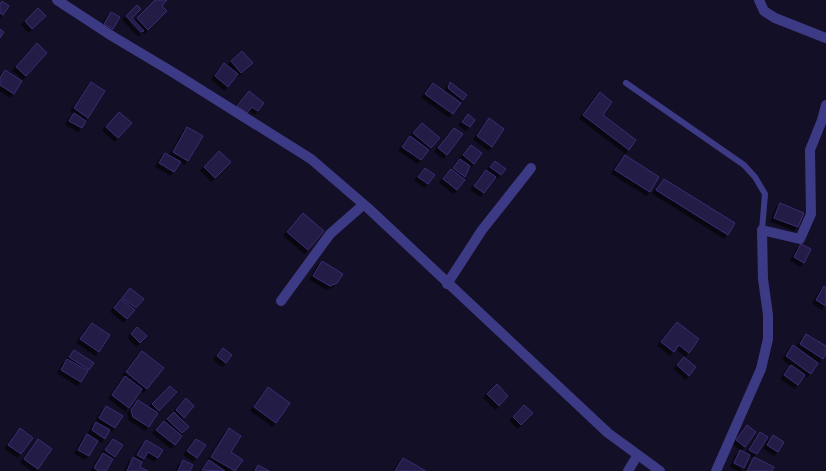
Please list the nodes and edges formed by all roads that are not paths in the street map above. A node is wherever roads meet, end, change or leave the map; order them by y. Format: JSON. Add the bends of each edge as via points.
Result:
{"nodes":[{"id":1,"x":57,"y":0,"type":"edge"},
{"id":2,"x":759,"y":0,"type":"edge"},
{"id":3,"x":826,"y":38,"type":"edge"},
{"id":4,"x":626,"y":83,"type":"dead end"},
{"id":5,"x":826,"y":105,"type":"edge"},
{"id":6,"x":531,"y":168,"type":"dead end"},
{"id":7,"x":364,"y":205,"type":"junction"},
{"id":8,"x":762,"y":230,"type":"junction"},
{"id":9,"x":447,"y":284,"type":"junction"},
{"id":10,"x":281,"y":301,"type":"dead end"},
{"id":11,"x":637,"y":456,"type":"junction"},
{"id":12,"x":628,"y":471,"type":"edge"},
{"id":13,"x":660,"y":471,"type":"edge"},
{"id":14,"x":716,"y":471,"type":"edge"}],
"edges":[{"from":1,"to":7,"type":"street","via":[[311,159]]},
{"from":2,"to":3,"type":"street","via":[[764,11],[775,18]]},
{"from":4,"to":8,"type":"lane","via":[[744,165],[765,194]]},
{"from":5,"to":8,"type":"street","via":[[810,150],[811,214],[800,239]]},
{"from":6,"to":9,"type":"street","via":[[482,230]]},
{"from":7,"to":9,"type":"street"},
{"from":7,"to":10,"type":"street","via":[[330,234]]},
{"from":8,"to":14,"type":"street","via":[[768,340],[761,369]]},
{"from":9,"to":11,"type":"street","via":[[603,428]]},
{"from":11,"to":12,"type":"street"},
{"from":11,"to":13,"type":"street"}]}
